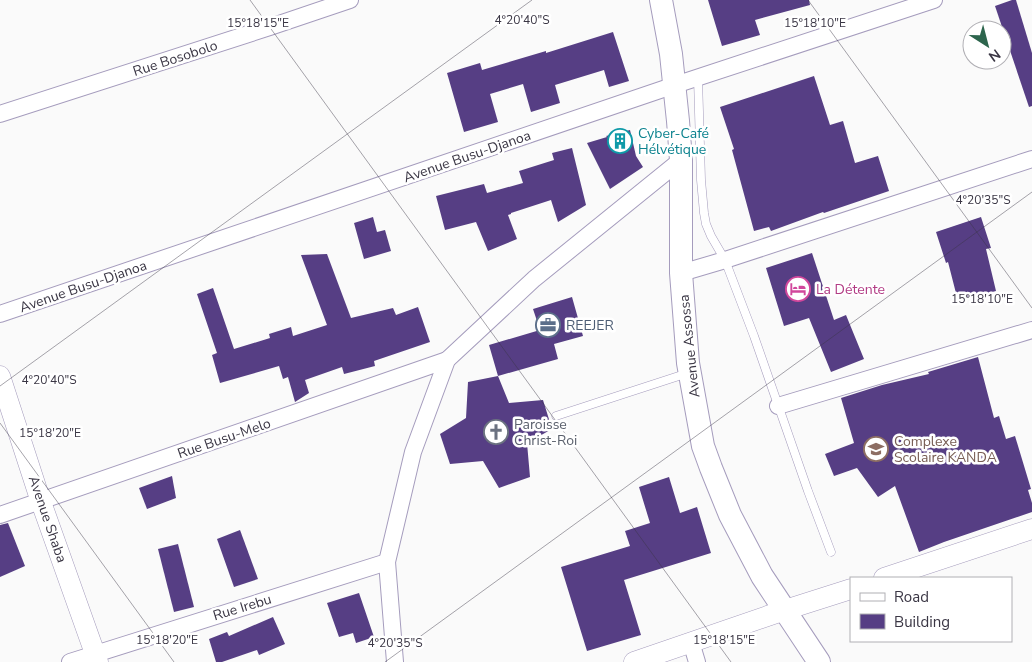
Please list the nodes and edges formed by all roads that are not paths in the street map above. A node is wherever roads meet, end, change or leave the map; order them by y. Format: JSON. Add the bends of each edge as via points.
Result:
{"nodes":[{"id":1,"x":350,"y":0,"type":"edge"},
{"id":2,"x":662,"y":0,"type":"edge"},
{"id":3,"x":934,"y":0,"type":"edge"},
{"id":4,"x":698,"y":78,"type":"junction"},
{"id":5,"x":675,"y":85,"type":"junction"},
{"id":6,"x":0,"y":114,"type":"edge"},
{"id":7,"x":1032,"y":159,"type":"edge"},
{"id":8,"x":681,"y":160,"type":"junction"},
{"id":9,"x":725,"y":260,"type":"junction"},
{"id":10,"x":681,"y":273,"type":"junction"},
{"id":11,"x":0,"y":314,"type":"edge"},
{"id":12,"x":1032,"y":330,"type":"edge"},
{"id":13,"x":448,"y":360,"type":"junction"},
{"id":14,"x":690,"y":372,"type":"junction"},
{"id":15,"x":0,"y":376,"type":"edge"},
{"id":16,"x":778,"y":406,"type":"junction"},
{"id":17,"x":556,"y":416,"type":"dead end"},
{"id":18,"x":41,"y":502,"type":"junction"},
{"id":19,"x":0,"y":515,"type":"edge"},
{"id":20,"x":1032,"y":529,"type":"edge"},
{"id":21,"x":831,"y":552,"type":"dead end"},
{"id":22,"x":387,"y":562,"type":"junction"},
{"id":23,"x":887,"y":577,"type":"edge"},
{"id":24,"x":850,"y":589,"type":"edge"},
{"id":25,"x":785,"y":610,"type":"junction"},
{"id":26,"x":691,"y":642,"type":"junction"},
{"id":27,"x":96,"y":658,"type":"edge"},
{"id":28,"x":70,"y":662,"type":"edge"},
{"id":29,"x":395,"y":662,"type":"edge"},
{"id":30,"x":634,"y":662,"type":"edge"},
{"id":31,"x":697,"y":662,"type":"edge"},
{"id":32,"x":819,"y":662,"type":"edge"}],
"edges":[{"from":1,"to":6,"type":"street","name":"Rue Bosobolo"},
{"from":2,"to":5,"type":"main road","name":"Avenue Assossa"},
{"from":3,"to":4,"type":"street","name":"Avenue Busu-Djanoa"},
{"from":4,"to":5,"type":"street","name":"Avenue Busu-Djanoa"},
{"from":4,"to":9,"type":"lane","via":[[704,213],[711,236]]},
{"from":5,"to":8,"type":"main road","name":"Avenue Assossa"},
{"from":5,"to":11,"type":"street","name":"Avenue Busu-Djanoa"},
{"from":7,"to":9,"type":"street"},
{"from":8,"to":10,"type":"main road","name":"Avenue Assossa"},
{"from":8,"to":13,"type":"street","via":[[534,279]]},
{"from":9,"to":10,"type":"street"},
{"from":9,"to":16,"type":"lane"},
{"from":10,"to":14,"type":"main road","name":"Avenue Assossa"},
{"from":12,"to":16,"type":"street"},
{"from":13,"to":18,"type":"street","name":"Rue Busu-Melo"},
{"from":13,"to":22,"type":"street","via":[[413,452]]},
{"from":14,"to":17,"type":"lane"},
{"from":14,"to":25,"type":"main road","name":"Avenue Assossa","via":[[703,446],[713,474],[762,576]]},
{"from":15,"to":18,"type":"street","name":"Avenue Shaba"},
{"from":16,"to":21,"type":"lane"},
{"from":18,"to":19,"type":"street","name":"Rue Busu-Melo"},
{"from":18,"to":27,"type":"street","name":"Avenue Shaba"},
{"from":20,"to":23,"type":"street"},
{"from":22,"to":27,"type":"street","name":"Rue Irebu"},
{"from":22,"to":29,"type":"street"},
{"from":24,"to":25,"type":"street"},
{"from":25,"to":26,"type":"street"},
{"from":25,"to":32,"type":"main road","name":"Avenue Assossa"},
{"from":26,"to":30,"type":"street"},
{"from":26,"to":31,"type":"street"},
{"from":27,"to":28,"type":"street","name":"Rue Irebu"}]}
